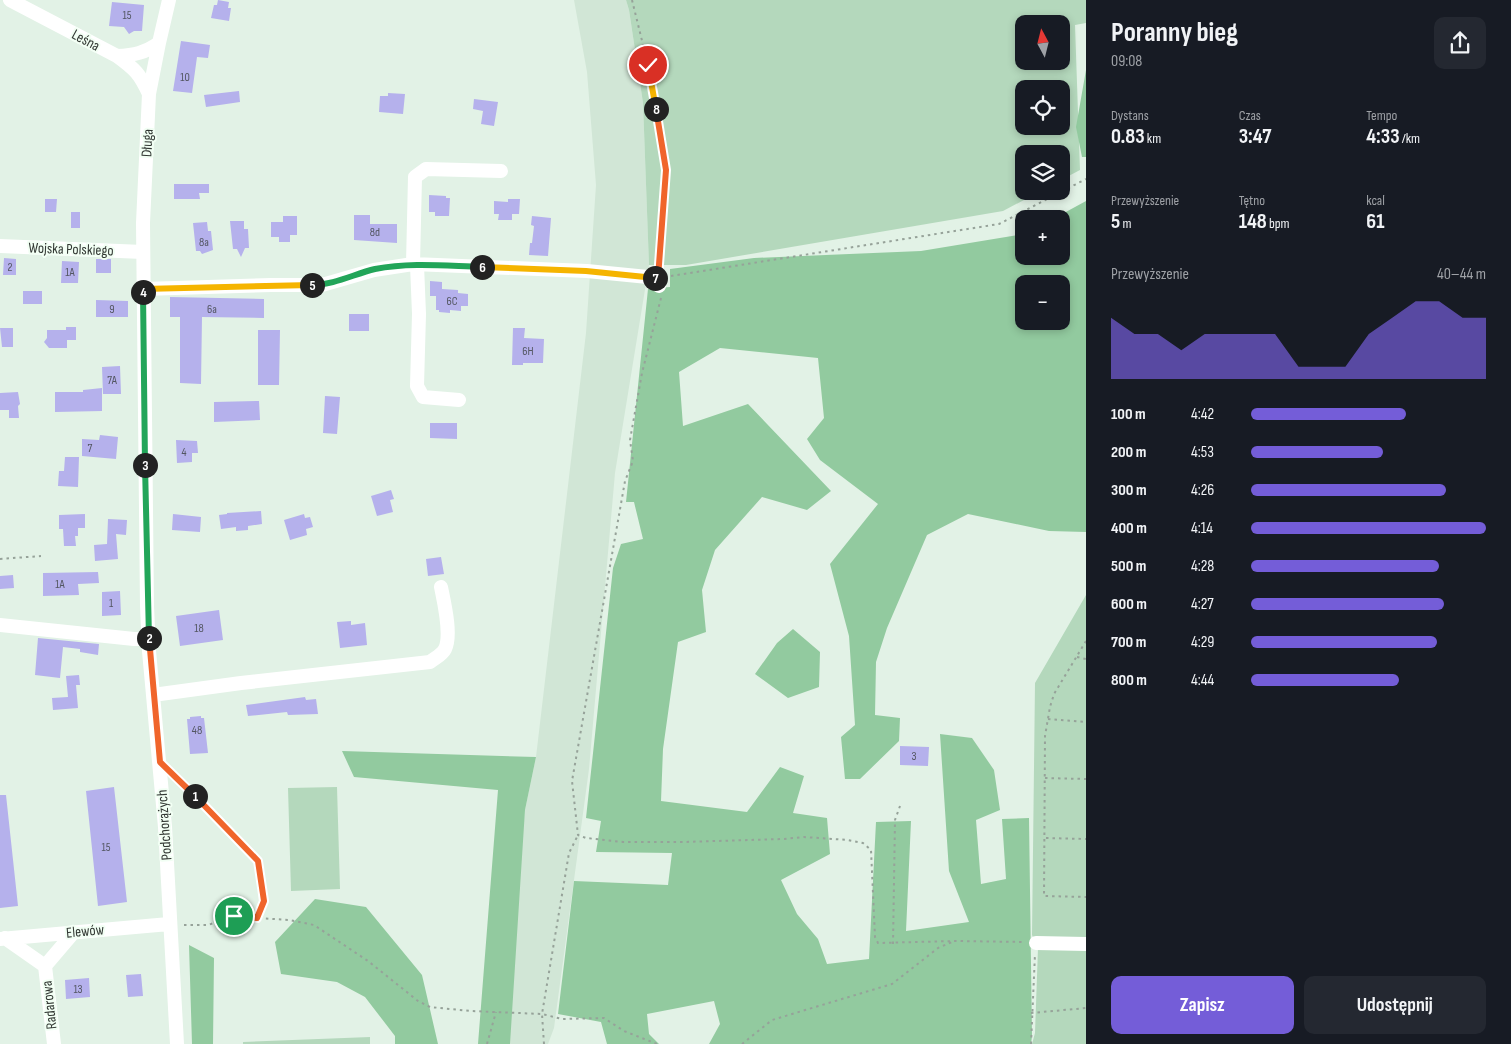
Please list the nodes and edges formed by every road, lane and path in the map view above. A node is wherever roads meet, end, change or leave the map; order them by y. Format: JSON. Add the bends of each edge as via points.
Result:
{"nodes":[{"id":1,"x":10,"y":0,"type":"edge"},
{"id":2,"x":169,"y":0,"type":"edge"},
{"id":3,"x":632,"y":0,"type":"edge"},
{"id":4,"x":159,"y":43,"type":"junction"},
{"id":5,"x":117,"y":56,"type":"junction"},
{"id":6,"x":149,"y":94,"type":"junction"},
{"id":7,"x":501,"y":171,"type":"dead end"},
{"id":8,"x":1086,"y":179,"type":"edge"},
{"id":9,"x":0,"y":246,"type":"edge"},
{"id":10,"x":143,"y":252,"type":"junction"},
{"id":11,"x":415,"y":264,"type":"junction"},
{"id":12,"x":653,"y":280,"type":"junction"},
{"id":13,"x":143,"y":289,"type":"junction"},
{"id":14,"x":459,"y":400,"type":"dead end"},
{"id":15,"x":41,"y":556,"type":"dead end"},
{"id":16,"x":0,"y":559,"type":"edge"},
{"id":17,"x":442,"y":587,"type":"dead end"},
{"id":18,"x":147,"y":606,"type":"joint"},
{"id":19,"x":0,"y":625,"type":"edge"},
{"id":20,"x":149,"y":639,"type":"junction"},
{"id":21,"x":1086,"y":641,"type":"edge"},
{"id":22,"x":1077,"y":656,"type":"junction"},
{"id":23,"x":1086,"y":659,"type":"edge"},
{"id":24,"x":153,"y":695,"type":"junction"},
{"id":25,"x":1048,"y":719,"type":"junction"},
{"id":26,"x":1086,"y":722,"type":"edge"},
{"id":27,"x":160,"y":762,"type":"junction"},
{"id":28,"x":1045,"y":778,"type":"junction"},
{"id":29,"x":1086,"y":779,"type":"edge"},
{"id":30,"x":900,"y":806,"type":"dead end"},
{"id":31,"x":578,"y":835,"type":"junction"},
{"id":32,"x":1045,"y":838,"type":"junction"},
{"id":33,"x":1086,"y":839,"type":"edge"},
{"id":34,"x":1086,"y":897,"type":"edge"},
{"id":35,"x":257,"y":918,"type":"junction"},
{"id":36,"x":169,"y":924,"type":"junction"},
{"id":37,"x":74,"y":932,"type":"junction"},
{"id":38,"x":2,"y":938,"type":"edge"},
{"id":39,"x":955,"y":941,"type":"junction"},
{"id":40,"x":1036,"y":943,"type":"junction"},
{"id":41,"x":893,"y":944,"type":"junction"},
{"id":42,"x":1086,"y":944,"type":"edge"},
{"id":43,"x":45,"y":966,"type":"junction"},
{"id":44,"x":1086,"y":1008,"type":"edge"},
{"id":45,"x":496,"y":1012,"type":"junction"},
{"id":46,"x":1031,"y":1013,"type":"junction"},
{"id":47,"x":542,"y":1014,"type":"junction"},
{"id":48,"x":54,"y":1044,"type":"edge"},
{"id":49,"x":177,"y":1044,"type":"edge"},
{"id":50,"x":487,"y":1044,"type":"edge"},
{"id":51,"x":544,"y":1044,"type":"edge"},
{"id":52,"x":657,"y":1044,"type":"edge"},
{"id":53,"x":742,"y":1044,"type":"edge"},
{"id":54,"x":1031,"y":1044,"type":"edge"}],
"edges":[{"from":1,"to":5,"type":"street","name":"Leśna"},
{"from":2,"to":4,"type":"street","name":"Długa"},
{"from":3,"to":12,"type":"path","via":[[648,65],[666,170]]},
{"from":4,"to":5,"type":"street","via":[[131,56]]},
{"from":4,"to":6,"type":"street","name":"Długa"},
{"from":5,"to":6,"type":"street","name":"Leśna","via":[[140,76]]},
{"from":6,"to":10,"type":"street","name":"Długa"},
{"from":7,"to":11,"type":"street","via":[[426,169],[415,177]]},
{"from":8,"to":12,"type":"path","via":[[999,224]]},
{"from":9,"to":10,"type":"street","name":"Wojska Polskiego"},
{"from":10,"to":13,"type":"street","name":"Długa"},
{"from":11,"to":12,"type":"street","via":[[586,271]]},
{"from":11,"to":13,"type":"street","via":[[374,270],[322,285]]},
{"from":11,"to":14,"type":"street","via":[[419,314],[417,386],[423,397]]},
{"from":12,"to":31,"type":"path","via":[[661,297],[642,373],[630,440],[633,461],[625,482],[572,780]]},
{"from":13,"to":18,"type":"street","name":"Długa"},
{"from":15,"to":16,"type":"path"},
{"from":17,"to":24,"type":"street","via":[[447,639],[440,656],[430,662]]},
{"from":18,"to":20,"type":"street","name":"Podchorążych"},
{"from":19,"to":20,"type":"street"},
{"from":20,"to":24,"type":"street","name":"Podchorążych"},
{"from":21,"to":22,"type":"path"},
{"from":22,"to":23,"type":"path"},
{"from":22,"to":25,"type":"path","via":[[1054,694]]},
{"from":24,"to":27,"type":"street","name":"Podchorążych"},
{"from":25,"to":26,"type":"path"},
{"from":25,"to":28,"type":"path"},
{"from":27,"to":35,"type":"path","via":[[258,861],[264,901]]},
{"from":27,"to":36,"type":"street","name":"Podchorążych"},
{"from":28,"to":29,"type":"path"},
{"from":28,"to":32,"type":"path"},
{"from":30,"to":41,"type":"path","via":[[895,820]]},
{"from":31,"to":41,"type":"path","via":[[623,842],[804,837],[862,843],[871,850],[875,937],[878,943]]},
{"from":31,"to":47,"type":"path","via":[[569,853]]},
{"from":32,"to":33,"type":"path"},
{"from":32,"to":34,"type":"path","via":[[1044,896]]},
{"from":35,"to":36,"type":"path","via":[[234,916],[208,926]]},
{"from":35,"to":45,"type":"path","via":[[314,925],[430,1007]]},
{"from":36,"to":37,"type":"street","name":"Elewów"},
{"from":36,"to":49,"type":"street","name":"Podchorążych"},
{"from":37,"to":38,"type":"street","name":"Elewów"},
{"from":37,"to":43,"type":"street","name":"Radarowa"},
{"from":38,"to":43,"type":"street","name":"Radarowa"},
{"from":39,"to":40,"type":"path"},
{"from":39,"to":41,"type":"path"},
{"from":39,"to":53,"type":"path","via":[[938,948],[892,984],[772,1020]]},
{"from":40,"to":42,"type":"street"},
{"from":40,"to":46,"type":"path"},
{"from":43,"to":48,"type":"street","name":"Radarowa"},
{"from":44,"to":46,"type":"path"},
{"from":45,"to":47,"type":"path"},
{"from":45,"to":50,"type":"path"},
{"from":46,"to":54,"type":"path"},
{"from":47,"to":51,"type":"path"},
{"from":47,"to":52,"type":"path","via":[[562,1020],[604,1018],[624,1031]]}]}
